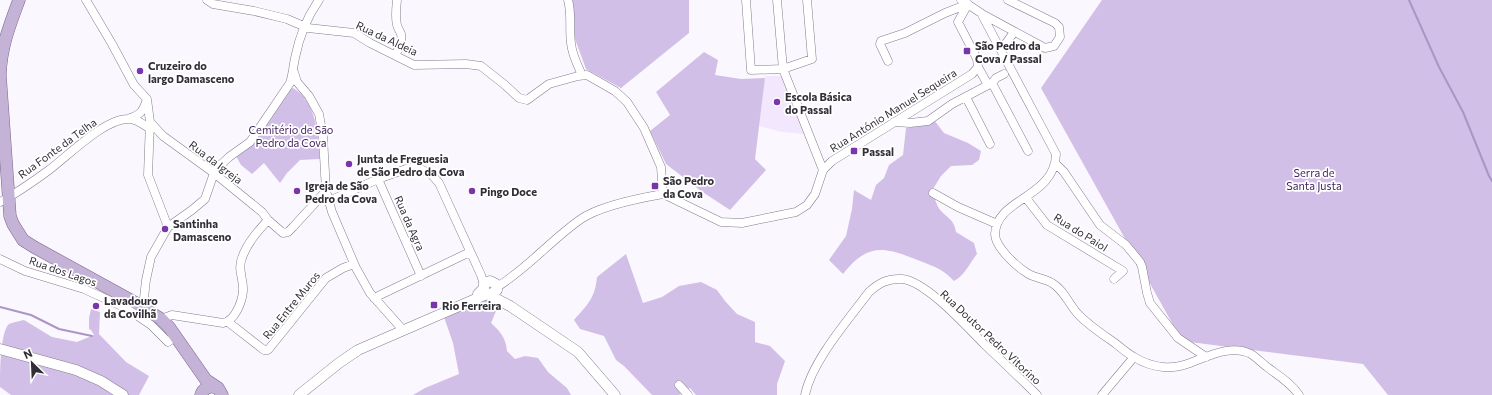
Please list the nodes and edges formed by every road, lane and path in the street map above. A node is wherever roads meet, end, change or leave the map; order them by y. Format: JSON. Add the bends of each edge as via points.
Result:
{"nodes":[{"id":1,"x":19,"y":0,"type":"edge"},
{"id":2,"x":86,"y":0,"type":"edge"},
{"id":3,"x":207,"y":0,"type":"edge"},
{"id":4,"x":319,"y":0,"type":"edge"},
{"id":5,"x":397,"y":0,"type":"edge"},
{"id":6,"x":568,"y":0,"type":"edge"},
{"id":7,"x":746,"y":0,"type":"edge"},
{"id":8,"x":777,"y":0,"type":"edge"},
{"id":9,"x":807,"y":0,"type":"edge"},
{"id":10,"x":1008,"y":0,"type":"edge"},
{"id":11,"x":965,"y":2,"type":"edge"},
{"id":12,"x":981,"y":14,"type":"junction"},
{"id":13,"x":305,"y":27,"type":"junction"},
{"id":14,"x":1014,"y":32,"type":"junction"},
{"id":15,"x":1001,"y":50,"type":"junction"},
{"id":16,"x":395,"y":55,"type":"junction"},
{"id":17,"x":888,"y":61,"type":"dead end"},
{"id":18,"x":978,"y":67,"type":"junction"},
{"id":19,"x":782,"y":69,"type":"junction"},
{"id":20,"x":294,"y":72,"type":"junction"},
{"id":21,"x":1004,"y":74,"type":"dead end"},
{"id":22,"x":582,"y":75,"type":"junction"},
{"id":23,"x":990,"y":84,"type":"junction"},
{"id":24,"x":966,"y":97,"type":"junction"},
{"id":25,"x":147,"y":99,"type":"junction"},
{"id":26,"x":130,"y":118,"type":"junction"},
{"id":27,"x":894,"y":122,"type":"junction"},
{"id":28,"x":150,"y":126,"type":"junction"},
{"id":29,"x":990,"y":144,"type":"dead end"},
{"id":30,"x":1028,"y":151,"type":"dead end"},
{"id":31,"x":1056,"y":164,"type":"junction"},
{"id":32,"x":823,"y":170,"type":"junction"},
{"id":33,"x":214,"y":173,"type":"junction"},
{"id":34,"x":378,"y":179,"type":"junction"},
{"id":35,"x":326,"y":191,"type":"junction"},
{"id":36,"x":933,"y":193,"type":"dead end"},
{"id":37,"x":663,"y":194,"type":"junction"},
{"id":38,"x":1026,"y":198,"type":"junction"},
{"id":39,"x":4,"y":199,"type":"edge"},
{"id":40,"x":329,"y":201,"type":"junction"},
{"id":41,"x":268,"y":220,"type":"junction"},
{"id":42,"x":998,"y":224,"type":"junction"},
{"id":43,"x":168,"y":227,"type":"junction"},
{"id":44,"x":470,"y":252,"type":"junction"},
{"id":45,"x":0,"y":258,"type":"edge"},
{"id":46,"x":354,"y":264,"type":"junction"},
{"id":47,"x":421,"y":276,"type":"junction"},
{"id":48,"x":1114,"y":279,"type":"dead end"},
{"id":49,"x":489,"y":286,"type":"junction"},
{"id":50,"x":374,"y":298,"type":"junction"},
{"id":51,"x":143,"y":307,"type":"junction"},
{"id":52,"x":161,"y":319,"type":"junction"},
{"id":53,"x":228,"y":322,"type":"junction"},
{"id":54,"x":403,"y":330,"type":"junction"},
{"id":55,"x":176,"y":336,"type":"junction"},
{"id":56,"x":0,"y":349,"type":"edge"},
{"id":57,"x":1134,"y":357,"type":"junction"},
{"id":58,"x":1206,"y":357,"type":"junction"},
{"id":59,"x":200,"y":373,"type":"junction"},
{"id":60,"x":680,"y":385,"type":"dead end"},
{"id":61,"x":221,"y":393,"type":"edge"},
{"id":62,"x":201,"y":394,"type":"edge"},
{"id":63,"x":123,"y":395,"type":"edge"},
{"id":64,"x":299,"y":395,"type":"edge"},
{"id":65,"x":615,"y":395,"type":"edge"},
{"id":66,"x":688,"y":395,"type":"edge"},
{"id":67,"x":805,"y":395,"type":"edge"},
{"id":68,"x":1037,"y":395,"type":"edge"},
{"id":69,"x":1102,"y":395,"type":"edge"},
{"id":70,"x":1299,"y":395,"type":"edge"}],
"edges":[{"from":1,"to":39,"type":"main road","via":[[1,57]]},
{"from":2,"to":25,"type":"street","via":[[134,85]]},
{"from":3,"to":13,"type":"street","name":"Rua da Aldeia","via":[[213,4],[287,19]]},
{"from":4,"to":13,"type":"street"},
{"from":5,"to":16,"type":"street","via":[[397,27],[402,39]]},
{"from":6,"to":22,"type":"street","via":[[571,44]]},
{"from":7,"to":19,"type":"street","via":[[751,70]]},
{"from":8,"to":19,"type":"street"},
{"from":9,"to":19,"type":"street","via":[[812,59]]},
{"from":10,"to":14,"type":"street","via":[[1055,24],[1061,32],[1054,46],[1045,48]]},
{"from":11,"to":12,"type":"street"},
{"from":11,"to":17,"type":"street","via":[[905,33],[881,41]]},
{"from":11,"to":18,"type":"street","via":[[958,22],[977,59]]},
{"from":12,"to":14,"type":"street"},
{"from":12,"to":15,"type":"street"},
{"from":13,"to":16,"type":"street","name":"Rua da Aldeia","via":[[354,33]]},
{"from":13,"to":20,"type":"street","via":[[294,59]]},
{"from":14,"to":15,"type":"street"},
{"from":15,"to":31,"type":"street","via":[[1056,154]]},
{"from":16,"to":22,"type":"street","name":"Rua da Aldeia","via":[[414,65],[481,66],[519,98],[527,100],[549,84]]},
{"from":18,"to":23,"type":"street"},
{"from":18,"to":27,"type":"street","name":"Rua António Manuel Sequeira","via":[[972,74]]},
{"from":19,"to":32,"type":"street"},
{"from":20,"to":33,"type":"street","via":[[290,83],[250,142],[229,157]]},
{"from":20,"to":35,"type":"street","via":[[297,82],[319,114]]},
{"from":21,"to":23,"type":"street"},
{"from":22,"to":37,"type":"street","via":[[587,75],[615,91],[627,102],[644,128],[661,167]]},
{"from":23,"to":24,"type":"street"},
{"from":23,"to":30,"type":"street"},
{"from":24,"to":27,"type":"street","via":[[928,121]]},
{"from":24,"to":29,"type":"street"},
{"from":25,"to":26,"type":"street","name":"Rua Fonte da Telha","via":[[143,112]]},
{"from":25,"to":28,"type":"street"},
{"from":26,"to":28,"type":"street"},
{"from":26,"to":39,"type":"street","name":"Rua Fonte da Telha","via":[[100,129],[48,170]]},
{"from":27,"to":32,"type":"street","name":"Rua António Manuel Sequeira","via":[[832,161]]},
{"from":28,"to":33,"type":"street","name":"Rua da Igreja"},
{"from":28,"to":43,"type":"street","via":[[148,175]]},
{"from":31,"to":38,"type":"street","via":[[1045,183]]},
{"from":31,"to":58,"type":"street","via":[[1100,225],[1126,245],[1140,262],[1150,303],[1178,338]]},
{"from":32,"to":37,"type":"street","via":[[815,194],[796,212],[742,223],[721,222]]},
{"from":33,"to":41,"type":"street","name":"Rua da Igreja","via":[[262,212]]},
{"from":33,"to":43,"type":"street","via":[[205,199]]},
{"from":34,"to":40,"type":"street"},
{"from":34,"to":44,"type":"street","via":[[409,168],[418,168],[431,174],[439,183]]},
{"from":34,"to":47,"type":"street","name":"Rua da Agra"},
{"from":35,"to":40,"type":"street"},
{"from":35,"to":41,"type":"street","name":"Rua da Igreja","via":[[288,232],[283,233]]},
{"from":36,"to":42,"type":"street"},
{"from":37,"to":49,"type":"street","via":[[608,206],[582,218],[511,278]]},
{"from":38,"to":42,"type":"street","via":[[1007,209]]},
{"from":38,"to":48,"type":"street","name":"Rua do Paiol","via":[[1047,225],[1123,271]]},
{"from":39,"to":51,"type":"main road","via":[[23,240]]},
{"from":40,"to":46,"type":"street"},
{"from":41,"to":53,"type":"street","via":[[241,259],[243,291],[237,312]]},
{"from":42,"to":57,"type":"street","via":[[995,235],[1008,257],[1027,273],[1053,283],[1086,322]]},
{"from":43,"to":51,"type":"street","via":[[152,257]]},
{"from":44,"to":47,"type":"street"},
{"from":44,"to":49,"type":"street"},
{"from":45,"to":55,"type":"street","name":"Rua dos Lagos","via":[[25,271],[84,289],[126,308],[151,325],[168,342]]},
{"from":46,"to":50,"type":"street"},
{"from":46,"to":53,"type":"street","name":"Rua Entre Muros","via":[[326,278],[268,350],[264,350]]},
{"from":47,"to":50,"type":"street"},
{"from":49,"to":54,"type":"street","via":[[474,298]]},
{"from":49,"to":65,"type":"street","via":[[510,306],[578,352]]},
{"from":50,"to":54,"type":"street"},
{"from":51,"to":52,"type":"main road"},
{"from":52,"to":53,"type":"street","via":[[172,315]]},
{"from":52,"to":55,"type":"main road"},
{"from":54,"to":64,"type":"street","via":[[358,350]]},
{"from":55,"to":59,"type":"main road"},
{"from":56,"to":63,"type":"street","via":[[76,370]]},
{"from":57,"to":58,"type":"street","via":[[1164,367],[1180,366]]},
{"from":57,"to":69,"type":"street"},
{"from":58,"to":70,"type":"street","via":[[1223,351],[1239,350],[1251,354],[1294,387]]},
{"from":59,"to":61,"type":"main road"},
{"from":59,"to":62,"type":"main road","via":[[203,380]]},
{"from":60,"to":66,"type":"street"},
{"from":61,"to":62,"type":"main road","via":[[208,387]]},
{"from":67,"to":68,"type":"street","name":"Rua Doutor Pedro Vitorino","via":[[807,383],[820,359],[869,292],[879,283],[890,279],[912,282],[925,290],[954,314]]}]}
